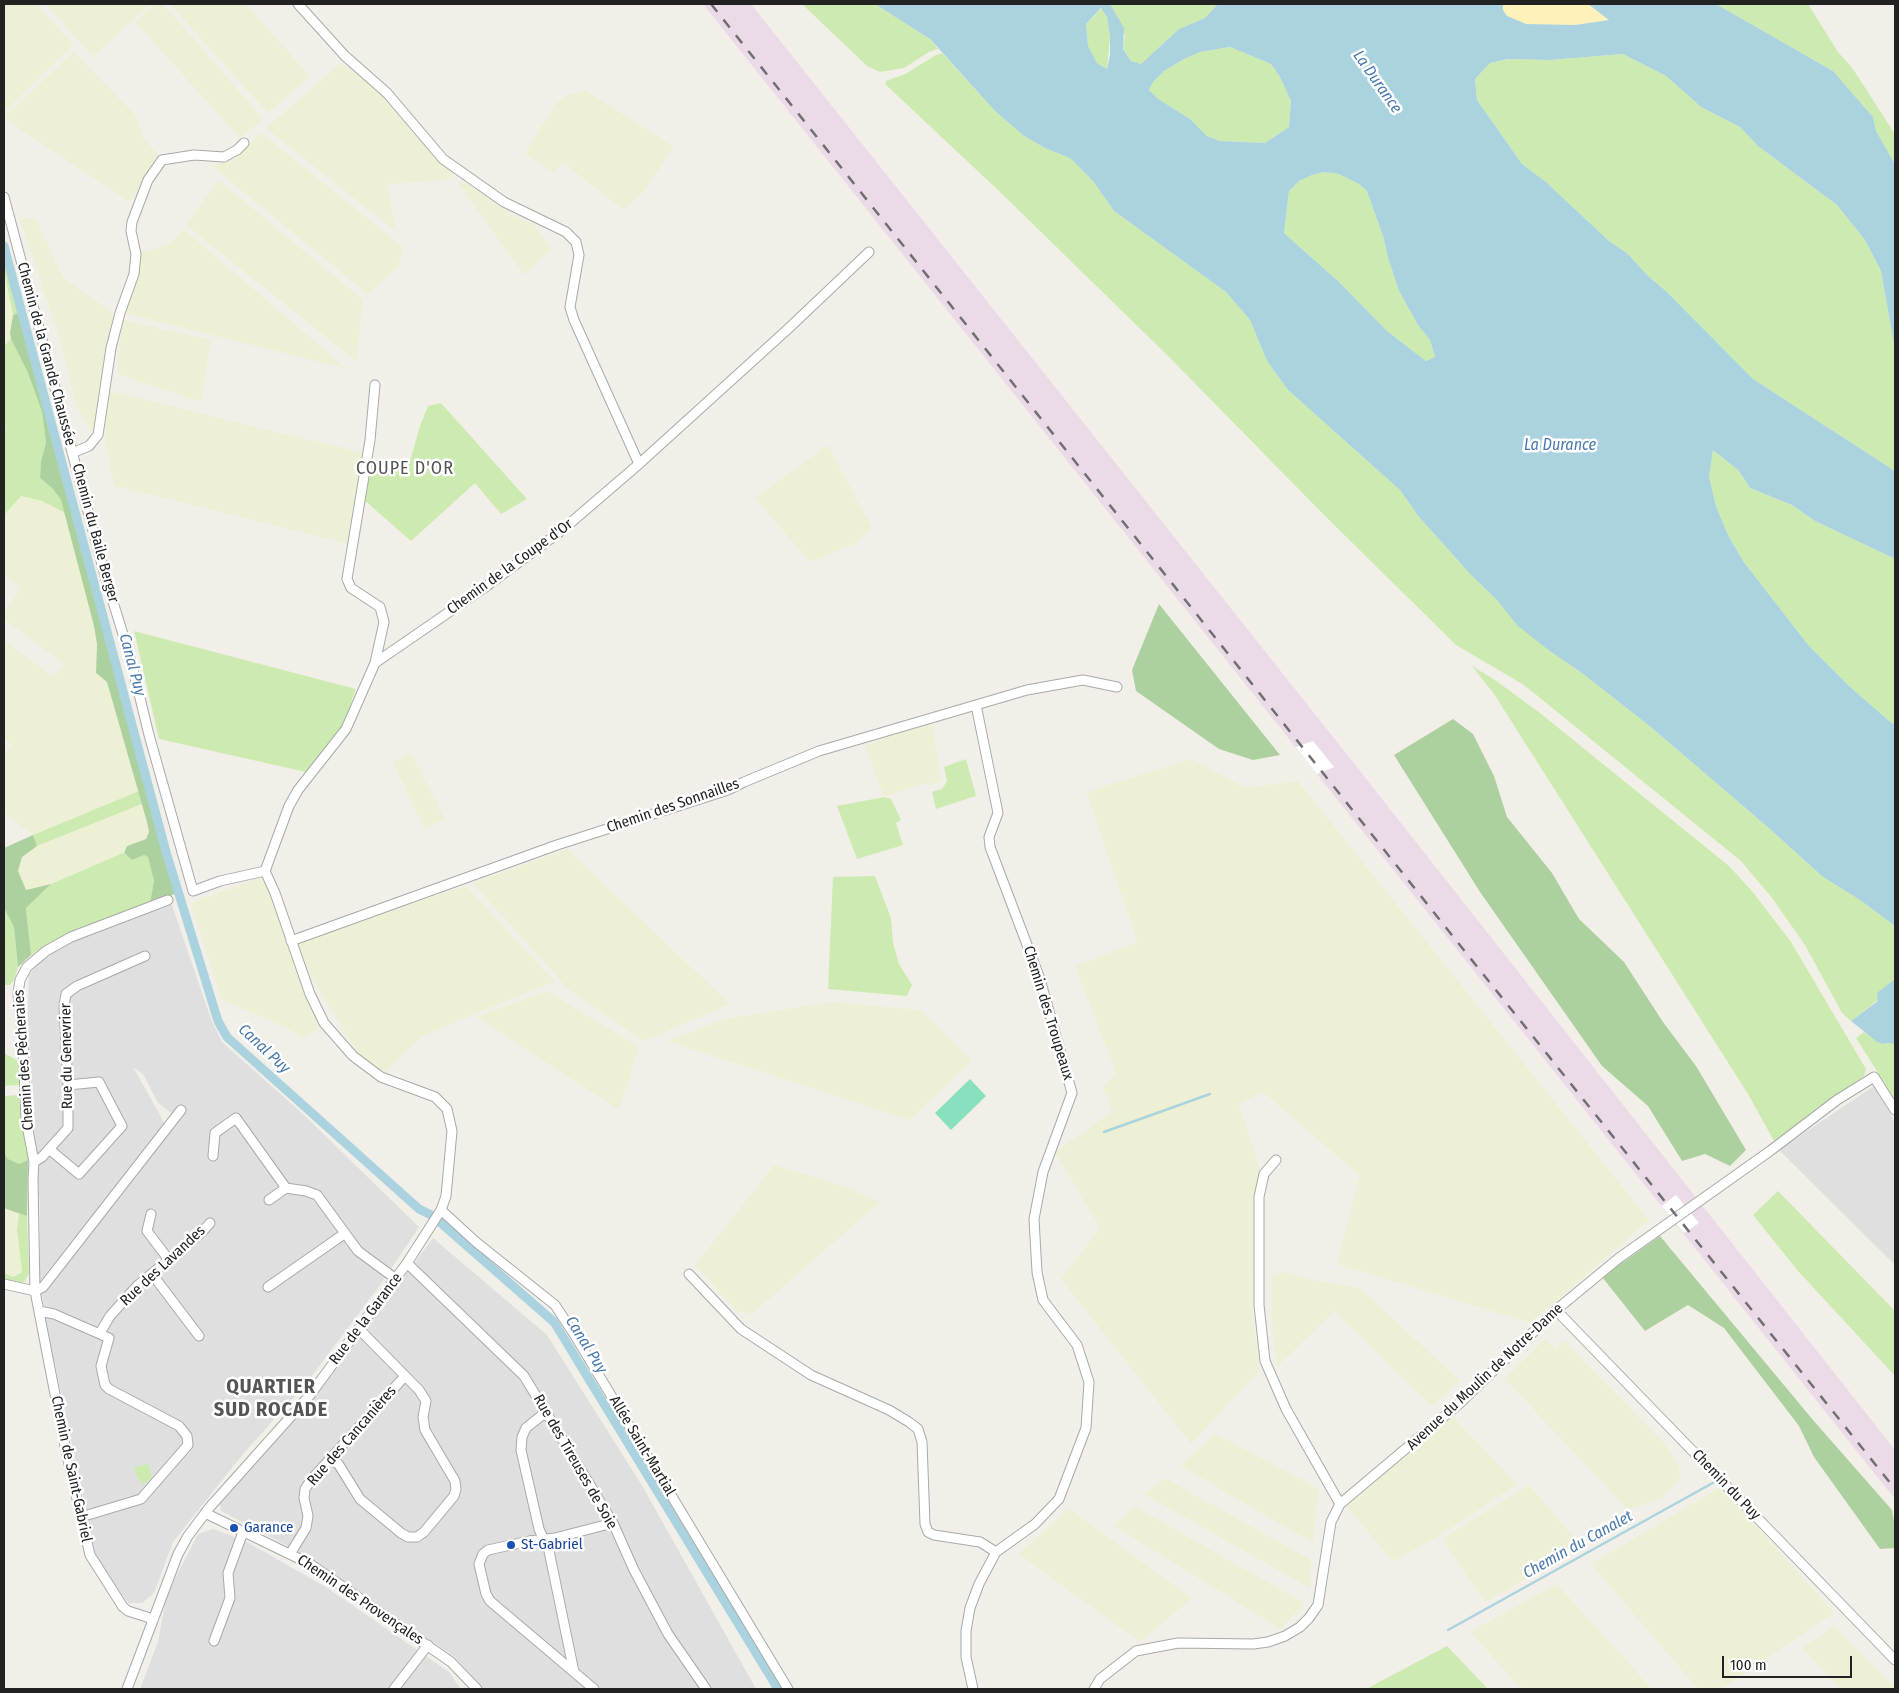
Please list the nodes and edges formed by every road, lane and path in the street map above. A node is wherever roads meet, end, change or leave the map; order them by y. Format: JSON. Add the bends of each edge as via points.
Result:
{"nodes":[{"id":1,"x":298,"y":4,"type":"edge"},
{"id":2,"x":244,"y":143,"type":"dead end"},
{"id":3,"x":4,"y":197,"type":"edge"},
{"id":4,"x":869,"y":252,"type":"dead end"},
{"id":5,"x":375,"y":385,"type":"dead end"},
{"id":6,"x":72,"y":452,"type":"junction"},
{"id":7,"x":639,"y":464,"type":"junction"},
{"id":8,"x":376,"y":663,"type":"junction"},
{"id":9,"x":1117,"y":686,"type":"dead end"},
{"id":10,"x":976,"y":705,"type":"junction"},
{"id":11,"x":265,"y":871,"type":"junction"},
{"id":12,"x":168,"y":900,"type":"dead end"},
{"id":13,"x":291,"y":941,"type":"junction"},
{"id":14,"x":145,"y":956,"type":"dead end"},
{"id":15,"x":68,"y":1085,"type":"junction"},
{"id":16,"x":181,"y":1110,"type":"dead end"},
{"id":17,"x":1895,"y":1110,"type":"edge"},
{"id":18,"x":49,"y":1149,"type":"junction"},
{"id":19,"x":213,"y":1156,"type":"dead end"},
{"id":20,"x":1276,"y":1160,"type":"dead end"},
{"id":21,"x":34,"y":1162,"type":"junction"},
{"id":22,"x":286,"y":1188,"type":"junction"},
{"id":23,"x":269,"y":1200,"type":"dead end"},
{"id":24,"x":439,"y":1213,"type":"junction"},
{"id":25,"x":151,"y":1214,"type":"dead end"},
{"id":26,"x":210,"y":1223,"type":"dead end"},
{"id":27,"x":344,"y":1234,"type":"junction"},
{"id":28,"x":169,"y":1260,"type":"junction"},
{"id":29,"x":407,"y":1263,"type":"junction"},
{"id":30,"x":152,"y":1274,"type":"junction"},
{"id":31,"x":689,"y":1274,"type":"dead end"},
{"id":32,"x":396,"y":1279,"type":"junction"},
{"id":33,"x":4,"y":1284,"type":"edge"},
{"id":34,"x":268,"y":1287,"type":"dead end"},
{"id":35,"x":35,"y":1290,"type":"junction"},
{"id":36,"x":1556,"y":1310,"type":"junction"},
{"id":37,"x":39,"y":1311,"type":"junction"},
{"id":38,"x":359,"y":1329,"type":"junction"},
{"id":39,"x":100,"y":1333,"type":"junction"},
{"id":40,"x":199,"y":1336,"type":"dead end"},
{"id":41,"x":405,"y":1376,"type":"junction"},
{"id":42,"x":546,"y":1412,"type":"junction"},
{"id":43,"x":332,"y":1457,"type":"junction"},
{"id":44,"x":1340,"y":1504,"type":"junction"},
{"id":45,"x":205,"y":1513,"type":"junction"},
{"id":46,"x":81,"y":1517,"type":"junction"},
{"id":47,"x":613,"y":1523,"type":"junction"},
{"id":48,"x":243,"y":1532,"type":"junction"},
{"id":49,"x":544,"y":1539,"type":"junction"},
{"id":50,"x":996,"y":1552,"type":"junction"},
{"id":51,"x":290,"y":1554,"type":"junction"},
{"id":52,"x":153,"y":1619,"type":"junction"},
{"id":53,"x":214,"y":1641,"type":"dead end"},
{"id":54,"x":428,"y":1645,"type":"junction"},
{"id":55,"x":1895,"y":1660,"type":"edge"},
{"id":56,"x":574,"y":1672,"type":"junction"},
{"id":57,"x":127,"y":1689,"type":"edge"},
{"id":58,"x":394,"y":1689,"type":"edge"},
{"id":59,"x":476,"y":1689,"type":"edge"},
{"id":60,"x":594,"y":1689,"type":"edge"},
{"id":61,"x":706,"y":1689,"type":"edge"},
{"id":62,"x":788,"y":1689,"type":"edge"},
{"id":63,"x":973,"y":1689,"type":"edge"},
{"id":64,"x":1094,"y":1689,"type":"edge"}],
"edges":[{"from":1,"to":7,"type":"street","via":[[345,56],[387,93],[443,160],[504,202],[566,232],[576,242],[579,256],[570,307]]},
{"from":2,"to":6,"type":"street","name":"Chemin du Baile Berger","via":[[224,156],[194,155],[162,160],[148,180],[132,222],[136,254],[134,274],[111,348],[98,435],[89,446]]},
{"from":3,"to":6,"type":"street","name":"Chemin de la Grande Chaussée"},
{"from":4,"to":7,"type":"street","name":"Chemin de la Coupe d'Or"},
{"from":5,"to":8,"type":"street","via":[[370,440],[347,578],[351,588],[380,607],[384,622]]},
{"from":6,"to":11,"type":"street","name":"Chemin du Baile Berger","via":[[193,891]]},
{"from":7,"to":8,"type":"street","name":"Chemin de la Coupe d'Or","via":[[561,531]]},
{"from":8,"to":11,"type":"street","via":[[346,729],[289,806]]},
{"from":9,"to":10,"type":"street","name":"Chemin des Sonnailles","via":[[1071,681]]},
{"from":10,"to":13,"type":"street","name":"Chemin des Sonnailles","via":[[820,751],[728,790],[557,845]]},
{"from":10,"to":50,"type":"street","name":"Chemin des Troupeaux","via":[[998,813],[989,837],[990,847],[1040,979],[1072,1093],[1043,1172],[1034,1219],[1037,1272],[1043,1300],[1077,1345],[1089,1382],[1086,1428],[1060,1499],[1035,1524]]},
{"from":11,"to":13,"type":"street"},
{"from":12,"to":21,"type":"street","name":"Chemin des Pêcheraies","via":[[71,938],[46,951],[26,967],[18,994],[26,1120]]},
{"from":13,"to":24,"type":"street","name":"Rue de la Garance","via":[[324,1024],[353,1056],[381,1077],[435,1097],[447,1109],[452,1131],[451,1158],[446,1196]]},
{"from":14,"to":15,"type":"street","name":"Rue du Genevrier","via":[[66,994]]},
{"from":15,"to":18,"type":"street","name":"Rue du Genevrier","via":[[68,1128]]},
{"from":15,"to":18,"type":"street","via":[[98,1082],[122,1126],[79,1174]]},
{"from":16,"to":35,"type":"street","via":[[43,1287]]},
{"from":17,"to":36,"type":"street","name":"Avenue du Moulin de Notre-Dame","via":[[1874,1077],[1837,1100],[1619,1258]]},
{"from":18,"to":21,"type":"street","name":"Rue du Genevrier"},
{"from":19,"to":22,"type":"street","via":[[215,1134],[236,1118]]},
{"from":20,"to":44,"type":"street","via":[[1264,1174],[1259,1197],[1259,1306],[1265,1361],[1286,1409]]},
{"from":21,"to":35,"type":"street","name":"Chemin des Pêcheraies"},
{"from":22,"to":23,"type":"street"},
{"from":22,"to":27,"type":"street","via":[[317,1195]]},
{"from":24,"to":29,"type":"street","name":"Rue de la Garance"},
{"from":24,"to":62,"type":"street","name":"Allée Saint-Martial","via":[[555,1305]]},
{"from":25,"to":28,"type":"street","via":[[147,1231]]},
{"from":26,"to":28,"type":"street","name":"Rue des Lavandes"},
{"from":27,"to":32,"type":"street","via":[[358,1251]]},
{"from":27,"to":34,"type":"street"},
{"from":28,"to":30,"type":"street","name":"Rue des Lavandes"},
{"from":29,"to":32,"type":"street","name":"Rue de la Garance"},
{"from":29,"to":42,"type":"street","name":"Rue des Tireuses de Soie","via":[[524,1376]]},
{"from":30,"to":39,"type":"street","name":"Rue des Lavandes","via":[[110,1316]]},
{"from":30,"to":40,"type":"street"},
{"from":31,"to":50,"type":"street","via":[[741,1329],[811,1375],[889,1410],[918,1429],[922,1442],[928,1532],[980,1542]]},
{"from":32,"to":38,"type":"street","name":"Rue de la Garance"},
{"from":33,"to":35,"type":"street"},
{"from":35,"to":37,"type":"street","name":"Chemin de Saint-Gabriel"},
{"from":36,"to":44,"type":"street","name":"Avenue du Moulin de Notre-Dame","via":[[1460,1403]]},
{"from":36,"to":55,"type":"street","name":"Chemin du Puy"},
{"from":37,"to":39,"type":"street"},
{"from":37,"to":46,"type":"street","name":"Chemin de Saint-Gabriel"},
{"from":38,"to":41,"type":"street"},
{"from":38,"to":45,"type":"street","name":"Rue de la Garance","via":[[298,1410]]},
{"from":39,"to":46,"type":"street","via":[[109,1338],[101,1366],[105,1385],[179,1426],[187,1436],[188,1445],[140,1499]]},
{"from":41,"to":43,"type":"street","name":"Rue des Cancanières"},
{"from":41,"to":43,"type":"street","via":[[426,1400],[425,1430],[455,1481],[456,1489],[454,1496],[424,1532],[417,1537],[401,1533],[360,1499]]},
{"from":42,"to":47,"type":"street","name":"Rue des Tireuses de Soie"},
{"from":42,"to":49,"type":"street","via":[[526,1428],[521,1450]]},
{"from":43,"to":51,"type":"street","name":"Rue des Cancanières","via":[[305,1489],[306,1528]]},
{"from":44,"to":64,"type":"street","name":"Avenue du Moulin de Notre-Dame","via":[[1331,1522],[1318,1605],[1300,1627],[1268,1642],[1178,1643],[1136,1650],[1100,1679]]},
{"from":45,"to":48,"type":"street","name":"Chemin des Provençales"},
{"from":45,"to":52,"type":"street","name":"Rue de la Garance","via":[[178,1554]]},
{"from":46,"to":52,"type":"street","name":"Chemin de Saint-Gabriel","via":[[90,1555],[118,1600],[128,1611]]},
{"from":47,"to":49,"type":"street"},
{"from":47,"to":61,"type":"street","name":"Rue des Tireuses de Soie","via":[[668,1634]]},
{"from":48,"to":51,"type":"street","name":"Chemin des Provençales"},
{"from":48,"to":53,"type":"street","via":[[228,1573],[230,1598]]},
{"from":49,"to":56,"type":"street","via":[[550,1551]]},
{"from":49,"to":56,"type":"street","via":[[488,1550],[482,1554],[479,1569],[490,1601]]},
{"from":50,"to":63,"type":"street","name":"Chemin des Troupeaux","via":[[978,1584],[966,1631],[966,1657]]},
{"from":51,"to":54,"type":"street","name":"Chemin des Provençales","via":[[325,1574]]},
{"from":52,"to":57,"type":"street","name":"Rue de la Garance"},
{"from":54,"to":58,"type":"street"},
{"from":54,"to":59,"type":"street","name":"Chemin des Provençales","via":[[451,1662]]},
{"from":56,"to":60,"type":"street"}]}
